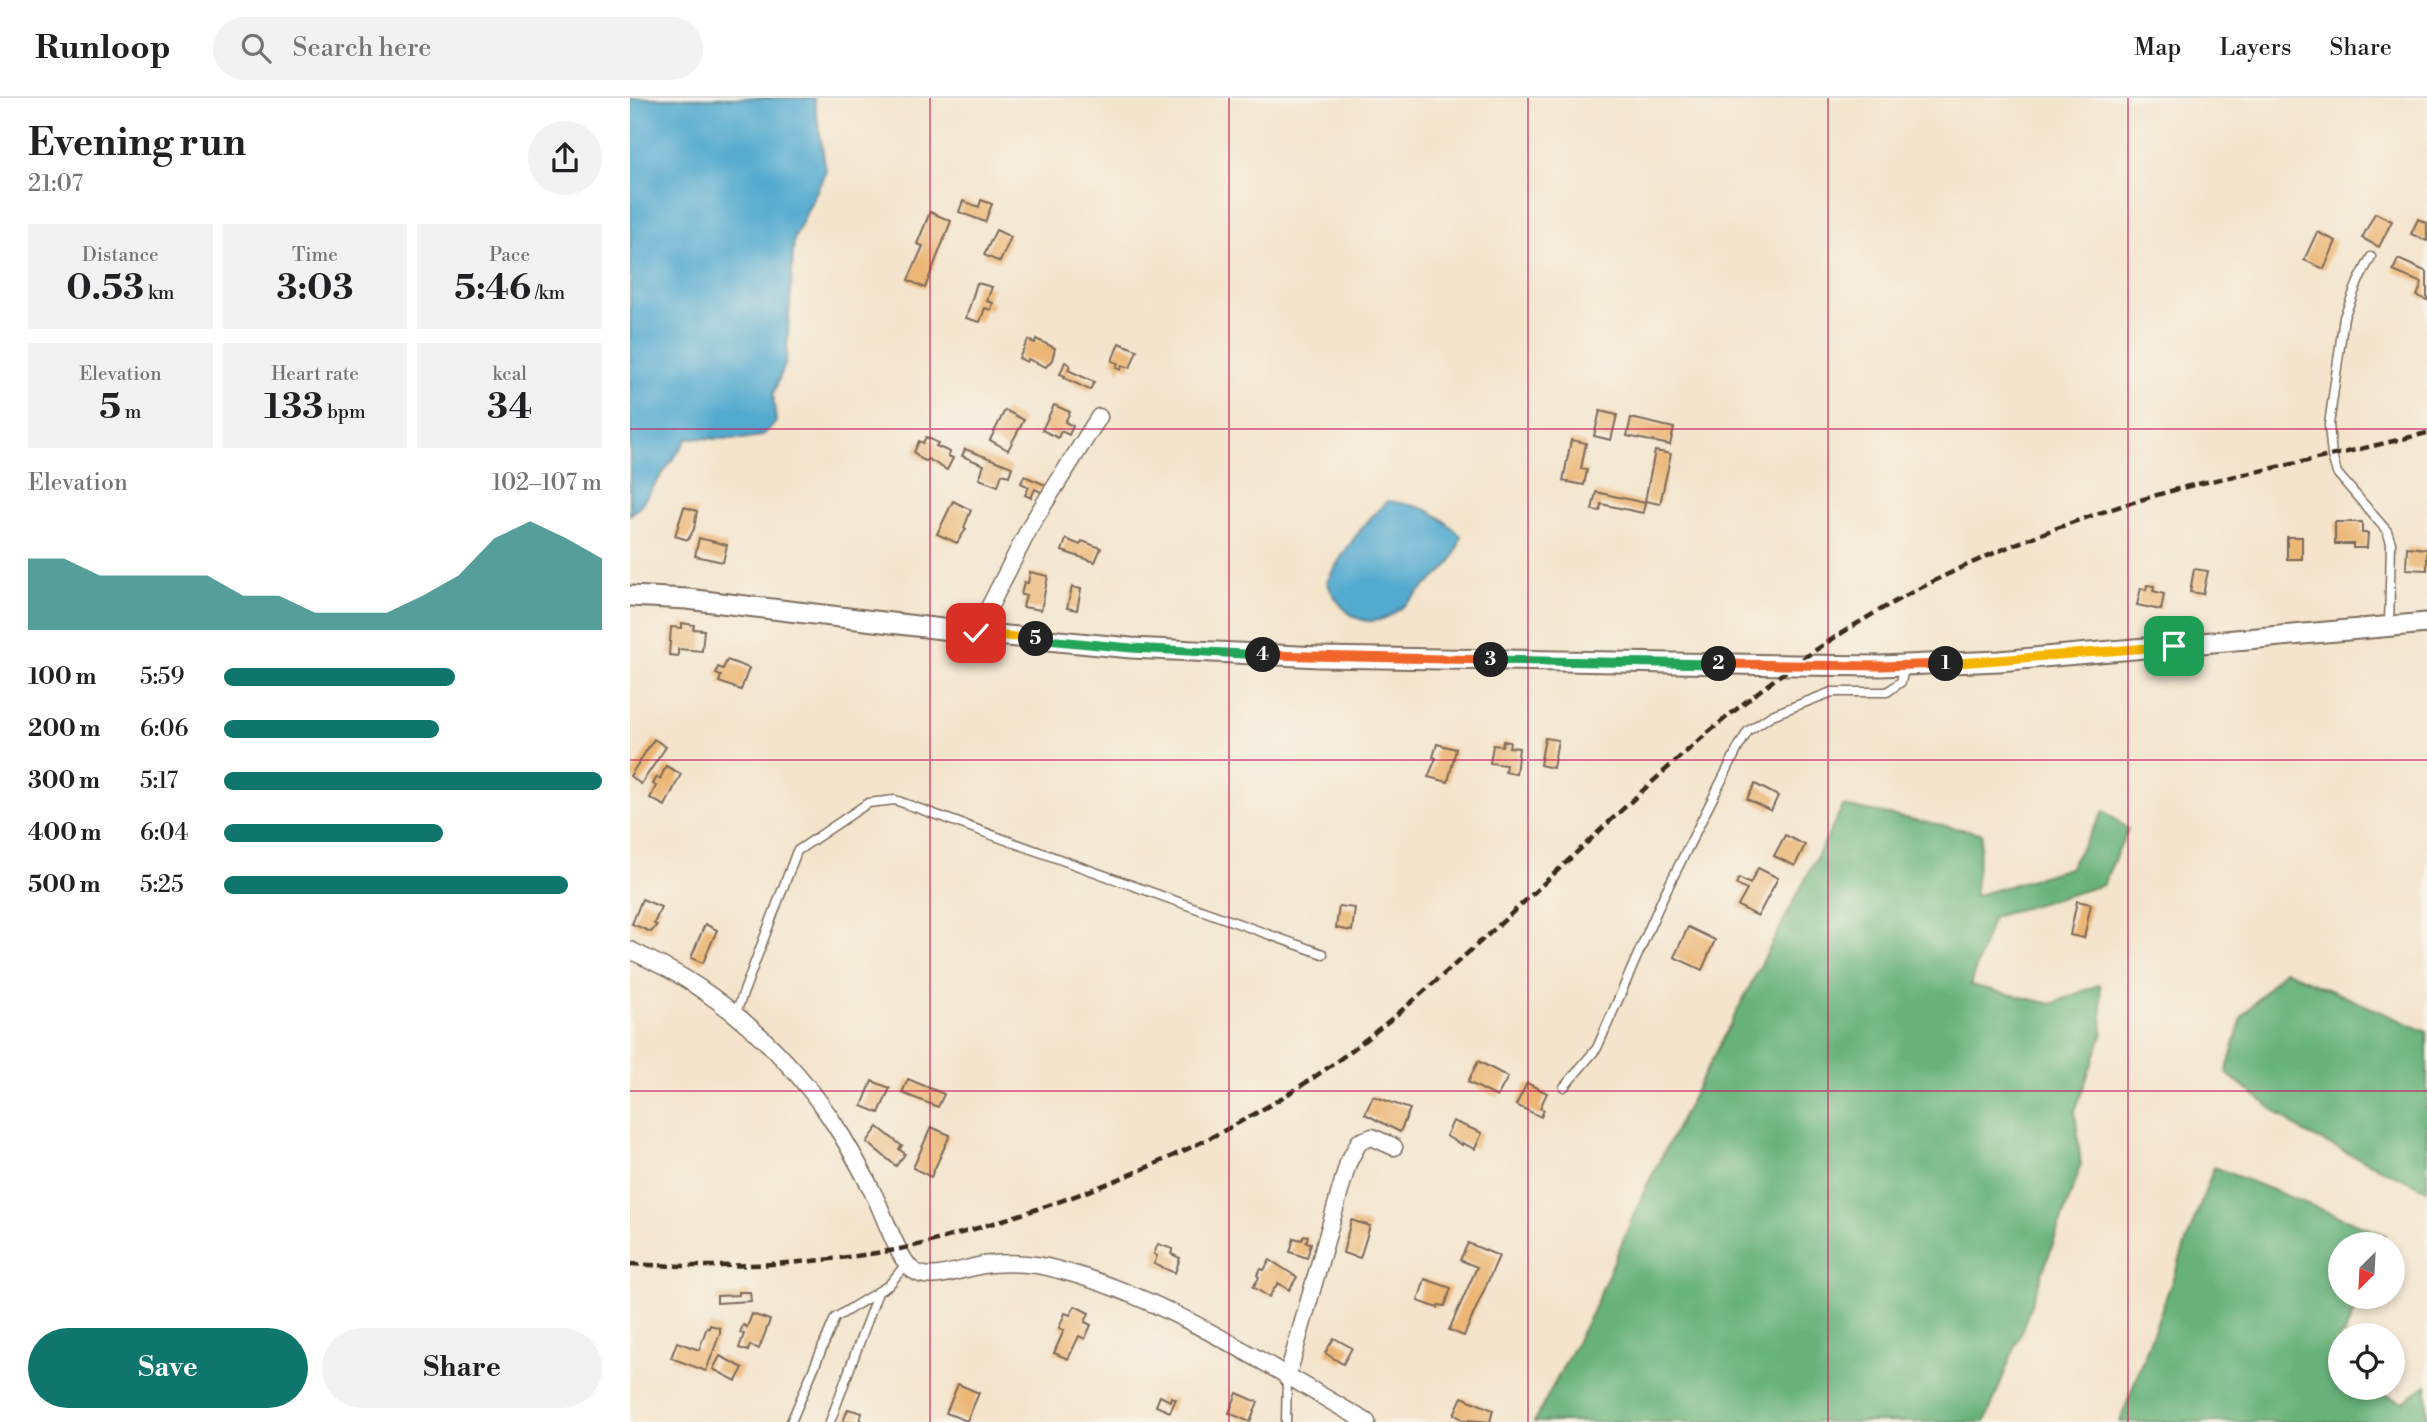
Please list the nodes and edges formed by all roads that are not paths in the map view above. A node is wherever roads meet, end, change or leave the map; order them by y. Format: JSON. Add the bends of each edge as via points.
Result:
{"nodes":[{"id":1,"x":2371,"y":257,"type":"dead end"},
{"id":2,"x":1099,"y":417,"type":"dead end"},
{"id":3,"x":630,"y":596,"type":"edge"},
{"id":4,"x":2427,"y":623,"type":"edge"},
{"id":5,"x":2389,"y":626,"type":"junction"},
{"id":6,"x":976,"y":633,"type":"junction"},
{"id":7,"x":1905,"y":665,"type":"junction"},
{"id":8,"x":630,"y":950,"type":"edge"},
{"id":9,"x":1323,"y":954,"type":"dead end"},
{"id":10,"x":735,"y":1015,"type":"junction"},
{"id":11,"x":1564,"y":1087,"type":"dead end"},
{"id":12,"x":1394,"y":1147,"type":"dead end"},
{"id":13,"x":906,"y":1264,"type":"junction"},
{"id":14,"x":878,"y":1292,"type":"junction"},
{"id":15,"x":1287,"y":1378,"type":"junction"},
{"id":16,"x":791,"y":1422,"type":"edge"},
{"id":17,"x":830,"y":1422,"type":"edge"},
{"id":18,"x":1286,"y":1422,"type":"edge"},
{"id":19,"x":1367,"y":1422,"type":"edge"}],
"edges":[{"from":1,"to":5,"type":"lane","via":[[2344,317],[2329,425],[2337,473],[2388,531]]},
{"from":2,"to":6,"type":"street","via":[[1032,523]]},
{"from":3,"to":6,"type":"street","via":[[687,598]]},
{"from":4,"to":5,"type":"street"},
{"from":5,"to":7,"type":"street","via":[[1999,661]]},
{"from":6,"to":7,"type":"street","via":[[1131,648],[1319,657]]},
{"from":7,"to":11,"type":"lane","via":[[1901,682],[1887,692],[1832,692],[1772,715],[1748,731],[1664,897],[1597,1048]]},
{"from":8,"to":10,"type":"street","via":[[694,984]]},
{"from":9,"to":10,"type":"lane","via":[[894,800],[868,803],[797,851]]},
{"from":10,"to":13,"type":"street","via":[[799,1075],[841,1134]]},
{"from":12,"to":15,"type":"street","via":[[1372,1138],[1359,1142],[1348,1163]]},
{"from":13,"to":14,"type":"lane"},
{"from":13,"to":15,"type":"street","via":[[928,1276],[987,1264],[1032,1262],[1079,1275],[1191,1322]]},
{"from":14,"to":16,"type":"lane","via":[[835,1318]]},
{"from":14,"to":17,"type":"lane"},
{"from":15,"to":18,"type":"lane"},
{"from":15,"to":19,"type":"street"}]}
